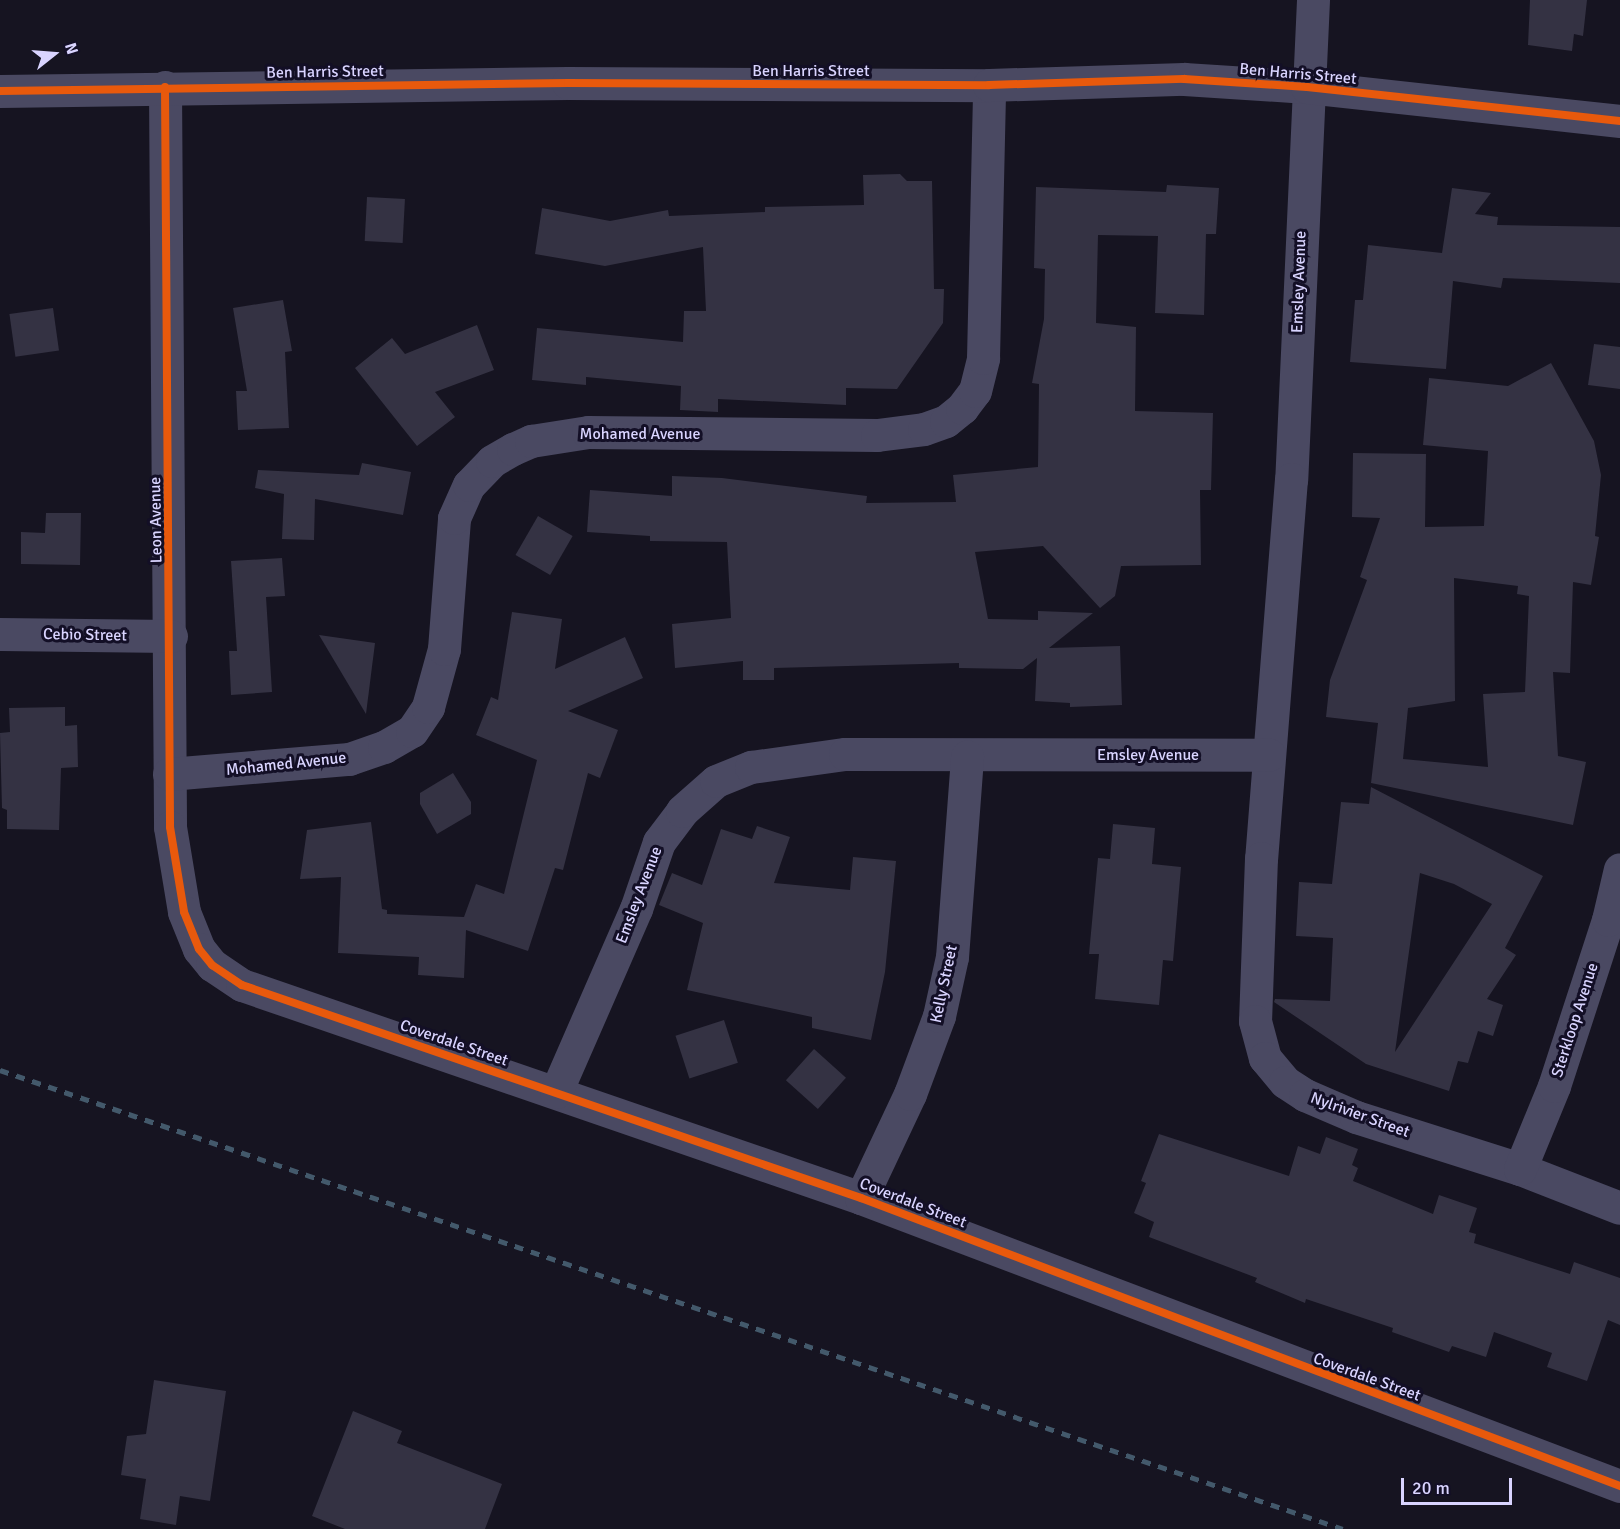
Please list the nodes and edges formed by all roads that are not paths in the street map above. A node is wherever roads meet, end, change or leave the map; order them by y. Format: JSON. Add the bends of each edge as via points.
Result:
{"nodes":[{"id":1,"x":1314,"y":0,"type":"edge"},
{"id":2,"x":989,"y":85,"type":"junction"},
{"id":3,"x":165,"y":87,"type":"junction"},
{"id":4,"x":1307,"y":87,"type":"junction"},
{"id":5,"x":0,"y":91,"type":"edge"},
{"id":6,"x":1620,"y":122,"type":"edge"},
{"id":7,"x":0,"y":634,"type":"edge"},
{"id":8,"x":171,"y":636,"type":"junction"},
{"id":9,"x":1269,"y":755,"type":"junction"},
{"id":10,"x":967,"y":757,"type":"junction"},
{"id":11,"x":169,"y":774,"type":"junction"},
{"id":12,"x":1620,"y":869,"type":"edge"},
{"id":13,"x":199,"y":949,"type":"joint"},
{"id":14,"x":556,"y":1092,"type":"junction"},
{"id":15,"x":1521,"y":1169,"type":"junction"},
{"id":16,"x":861,"y":1198,"type":"junction"},
{"id":17,"x":1620,"y":1208,"type":"edge"},
{"id":18,"x":1620,"y":1486,"type":"edge"}],
"edges":[{"from":1,"to":4,"type":"street","name":"Emsley Avenue"},
{"from":2,"to":3,"type":"street","name":"Ben Harris Street"},
{"from":2,"to":4,"type":"street","name":"Ben Harris Street","via":[[1184,79]]},
{"from":2,"to":11,"type":"street","name":"Mohamed Avenue","via":[[983,358],[975,391],[962,408],[946,421],[924,429],[877,435],[588,432],[531,441],[513,449],[492,461],[469,485],[454,518],[444,649],[428,707],[412,730],[384,747],[350,759]]},
{"from":3,"to":5,"type":"street","name":"Ben Harris Street"},
{"from":3,"to":8,"type":"street","name":"Leon Avenue"},
{"from":4,"to":6,"type":"street","name":"Ben Harris Street"},
{"from":4,"to":9,"type":"street","name":"Emsley Avenue","via":[[1291,479]]},
{"from":7,"to":8,"type":"street","name":"Cebio Street"},
{"from":8,"to":11,"type":"street","name":"Leon Avenue"},
{"from":9,"to":10,"type":"street","name":"Emsley Avenue"},
{"from":9,"to":15,"type":"street","name":"Nylrivier Street","via":[[1254,997],[1255,1021],[1265,1058],[1285,1082],[1346,1113]]},
{"from":10,"to":14,"type":"street","name":"Emsley Avenue","via":[[845,754],[751,767],[716,781],[682,811],[659,842],[636,909]]},
{"from":10,"to":16,"type":"street","name":"Kelly Street","via":[[952,957],[939,1016],[909,1094]]},
{"from":11,"to":13,"type":"street","name":"Leon Avenue","via":[[177,882]]},
{"from":12,"to":15,"type":"street","name":"Sterkloop Avenue","via":[[1608,920],[1554,1086]]},
{"from":13,"to":14,"type":"street","name":"Coverdale Street","via":[[212,965],[242,985]]},
{"from":14,"to":16,"type":"street","name":"Coverdale Street"},
{"from":15,"to":17,"type":"street","name":"Nylrivier Street"},
{"from":16,"to":18,"type":"street","name":"Coverdale Street"}]}
